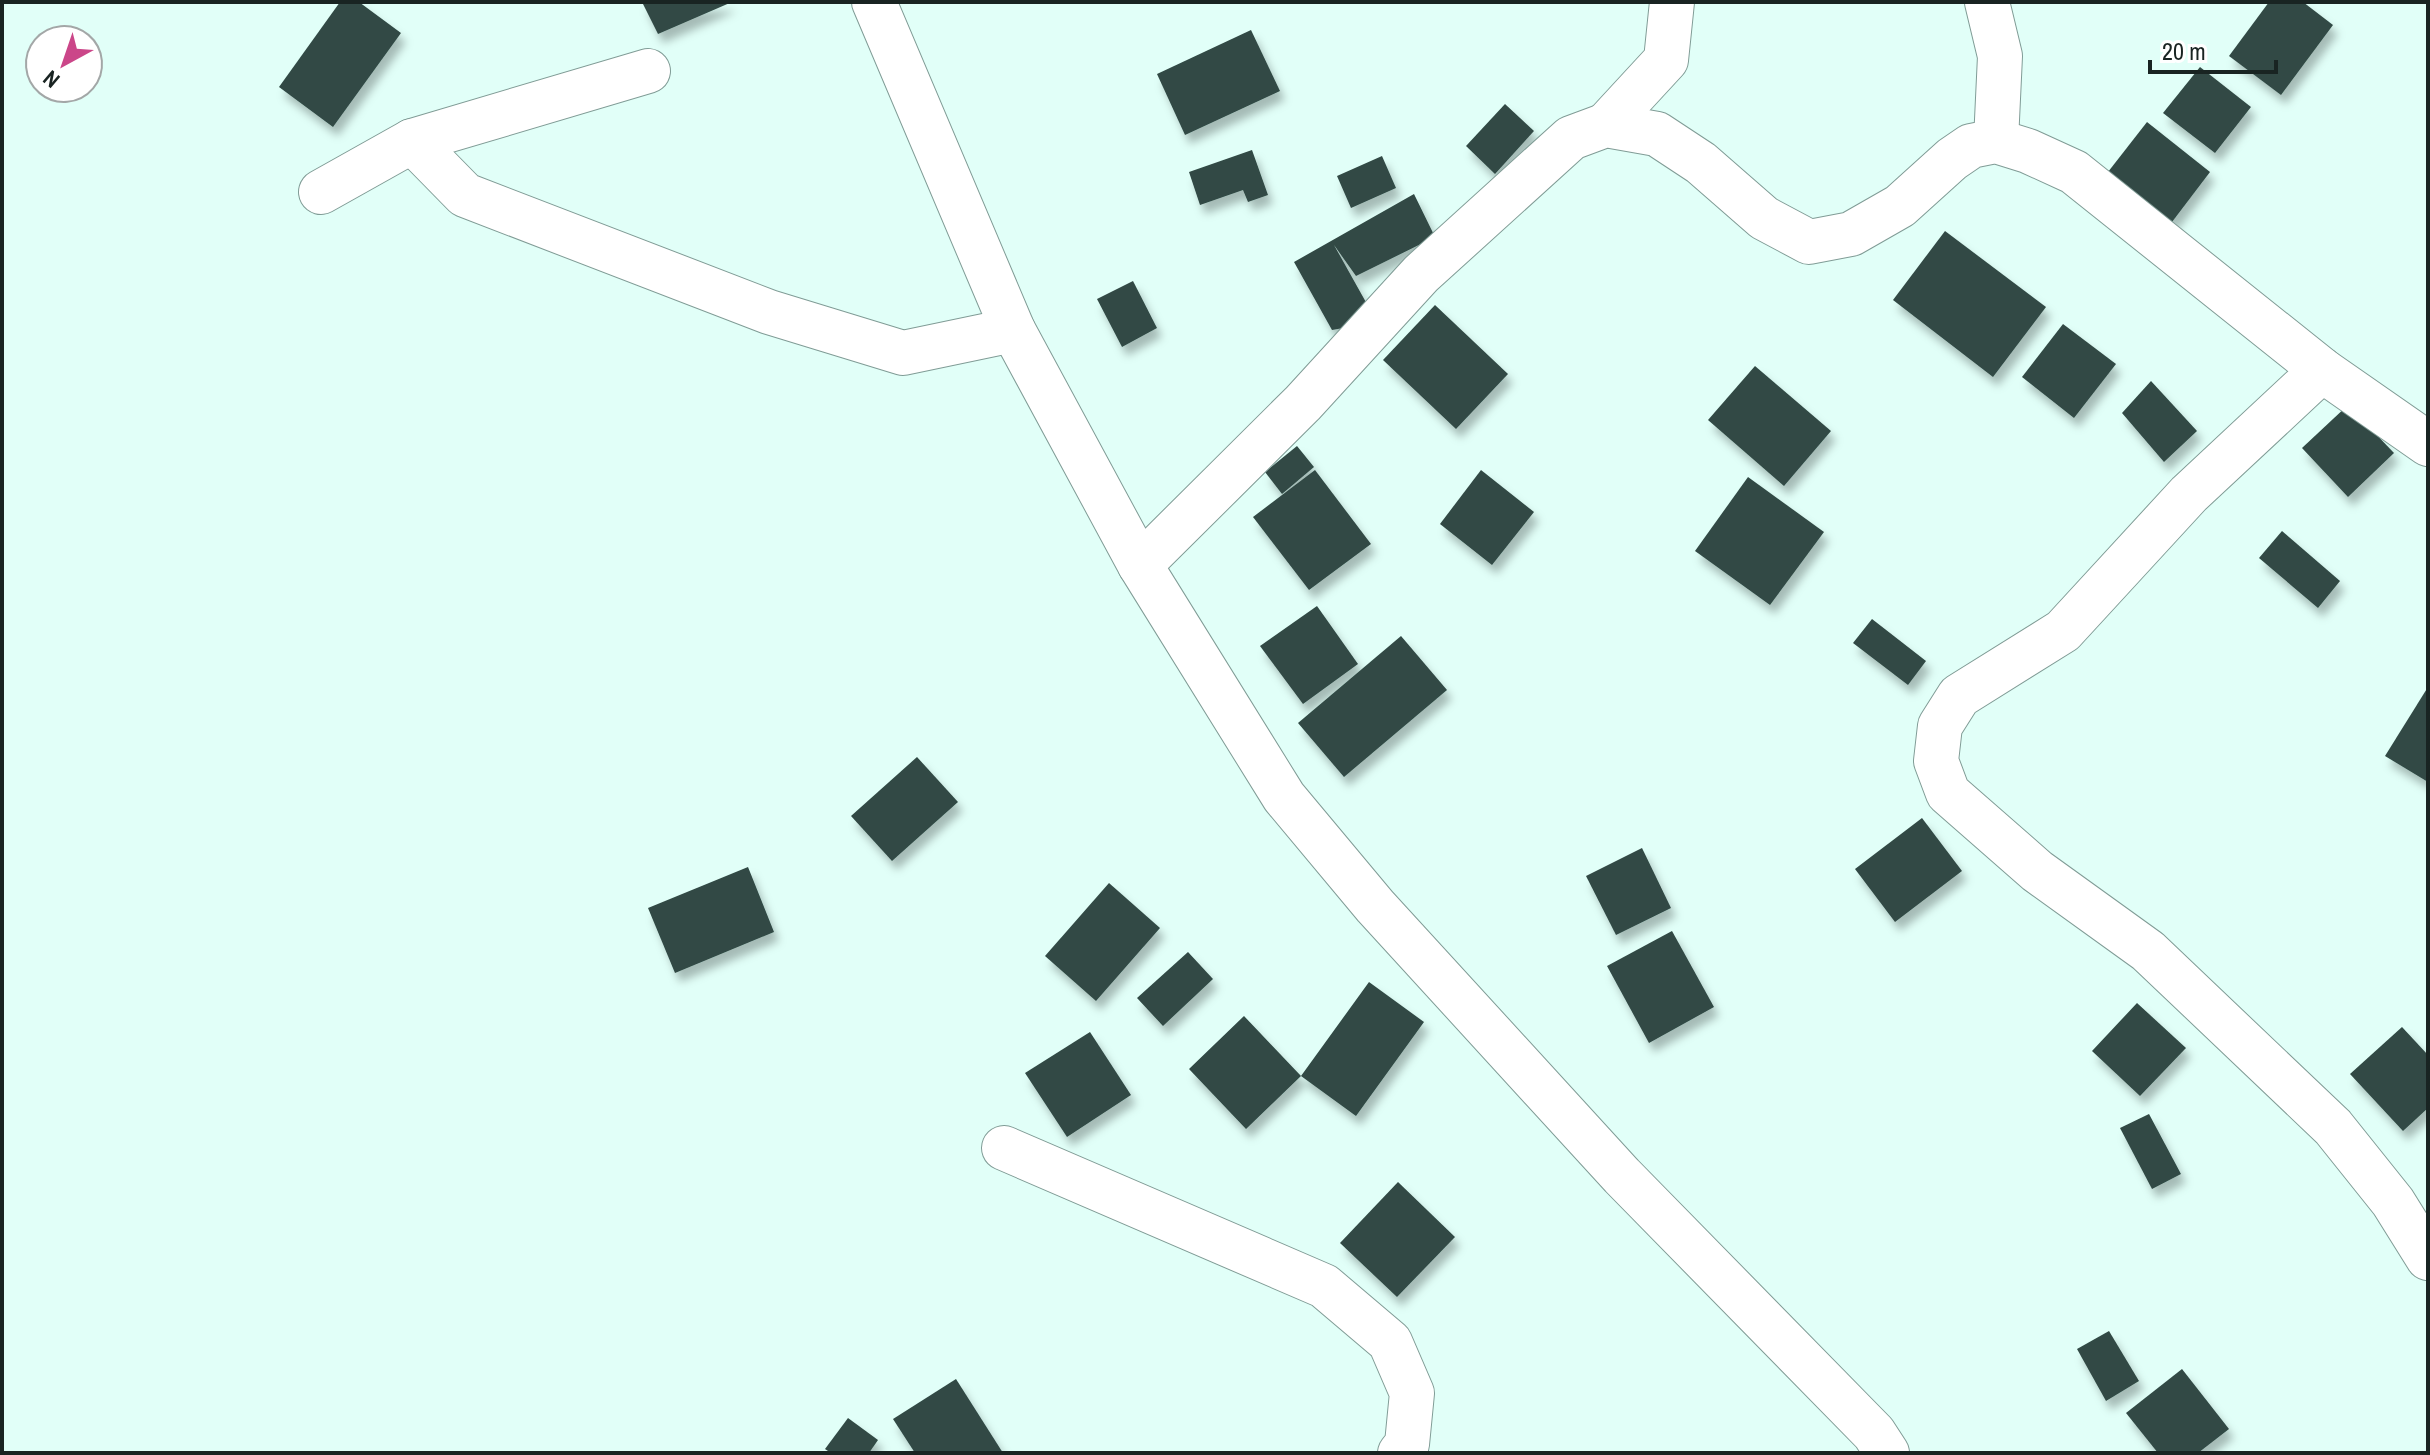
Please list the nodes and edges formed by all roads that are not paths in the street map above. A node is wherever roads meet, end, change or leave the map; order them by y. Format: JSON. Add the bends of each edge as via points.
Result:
{"nodes":[{"id":1,"x":874,"y":2,"type":"edge"},
{"id":2,"x":1672,"y":2,"type":"edge"},
{"id":3,"x":1987,"y":2,"type":"edge"},
{"id":4,"x":648,"y":71,"type":"dead end"},
{"id":5,"x":1606,"y":125,"type":"junction"},
{"id":6,"x":412,"y":141,"type":"junction"},
{"id":7,"x":1996,"y":141,"type":"junction"},
{"id":8,"x":321,"y":192,"type":"dead end"},
{"id":9,"x":1013,"y":330,"type":"junction"},
{"id":10,"x":2322,"y":370,"type":"junction"},
{"id":11,"x":2428,"y":444,"type":"edge"},
{"id":12,"x":1140,"y":565,"type":"junction"},
{"id":13,"x":1004,"y":1148,"type":"dead end"},
{"id":14,"x":2428,"y":1258,"type":"edge"},
{"id":15,"x":1400,"y":1453,"type":"edge"},
{"id":16,"x":1887,"y":1453,"type":"edge"}],
"edges":[{"from":1,"to":9,"type":"street"},
{"from":2,"to":5,"type":"street","via":[[1666,60]]},
{"from":3,"to":7,"type":"street","via":[[2000,56]]},
{"from":4,"to":6,"type":"street"},
{"from":5,"to":7,"type":"street","via":[[1657,134],[1701,163],[1764,218],[1809,242],[1851,234],[1900,206],[1971,146]]},
{"from":5,"to":12,"type":"street","via":[[1571,138],[1421,274],[1303,403]]},
{"from":6,"to":8,"type":"street"},
{"from":6,"to":9,"type":"street","via":[[465,195],[769,312],[903,353]]},
{"from":7,"to":10,"type":"street","via":[[2074,172]]},
{"from":9,"to":12,"type":"street"},
{"from":10,"to":11,"type":"street"},
{"from":10,"to":14,"type":"street","via":[[2189,494],[2063,631],[1959,696],[1940,726],[1936,761],[1948,793],[2037,871],[2148,951],[2333,1127],[2393,1202]]},
{"from":12,"to":16,"type":"street","via":[[1294,810],[1622,1176],[1874,1433]]},
{"from":13,"to":15,"type":"street","via":[[1324,1286],[1390,1342],[1412,1393],[1407,1444]]}]}
